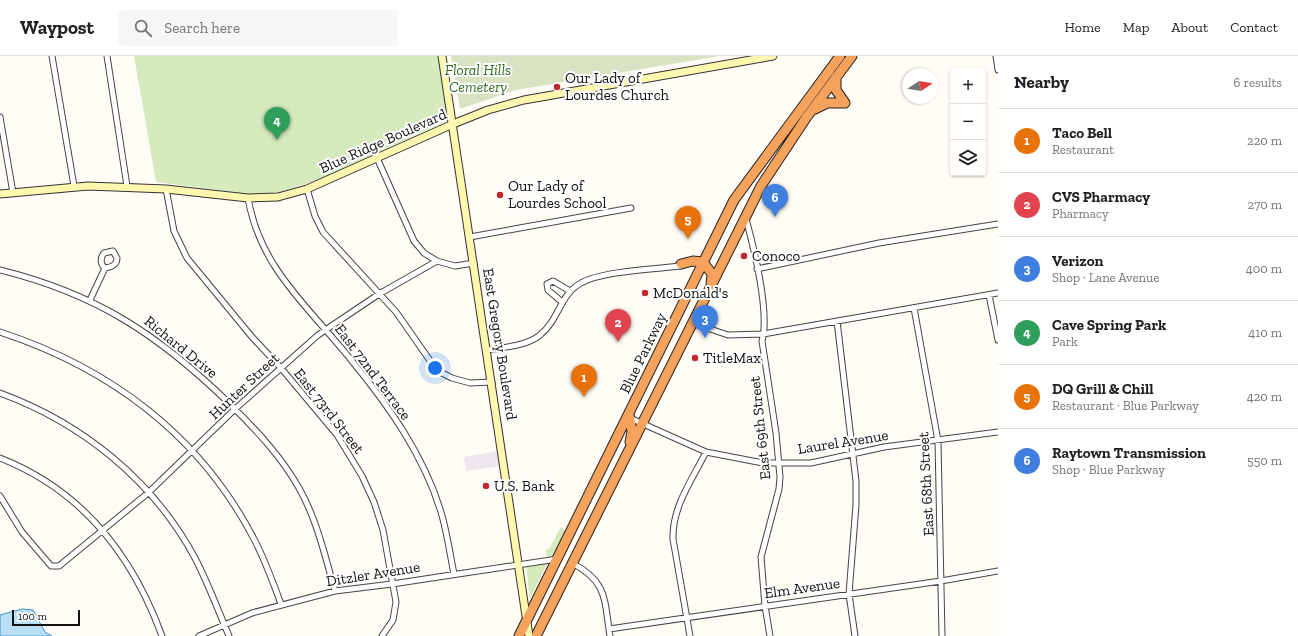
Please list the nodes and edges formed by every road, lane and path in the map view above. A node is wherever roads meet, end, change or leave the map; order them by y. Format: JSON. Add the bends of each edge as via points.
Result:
{"nodes":[{"id":1,"x":52,"y":56,"type":"edge"},
{"id":2,"x":107,"y":56,"type":"edge"},
{"id":3,"x":442,"y":56,"type":"edge"},
{"id":4,"x":773,"y":56,"type":"edge"},
{"id":5,"x":840,"y":56,"type":"edge"},
{"id":6,"x":852,"y":56,"type":"edge"},
{"id":7,"x":996,"y":56,"type":"edge"},
{"id":8,"x":998,"y":70,"type":"edge"},
{"id":9,"x":836,"y":76,"type":"junction"},
{"id":10,"x":812,"y":110,"type":"junction"},
{"id":11,"x":0,"y":117,"type":"edge"},
{"id":12,"x":453,"y":124,"type":"junction"},
{"id":13,"x":377,"y":158,"type":"junction"},
{"id":14,"x":74,"y":186,"type":"junction"},
{"id":15,"x":127,"y":186,"type":"junction"},
{"id":16,"x":166,"y":189,"type":"junction"},
{"id":17,"x":307,"y":189,"type":"junction"},
{"id":18,"x":13,"y":193,"type":"junction"},
{"id":19,"x":0,"y":194,"type":"edge"},
{"id":20,"x":248,"y":198,"type":"junction"},
{"id":21,"x":631,"y":208,"type":"dead end"},
{"id":22,"x":745,"y":218,"type":"junction"},
{"id":23,"x":998,"y":224,"type":"edge"},
{"id":24,"x":470,"y":237,"type":"junction"},
{"id":25,"x":708,"y":252,"type":"junction"},
{"id":26,"x":437,"y":262,"type":"junction"},
{"id":27,"x":703,"y":262,"type":"junction"},
{"id":28,"x":474,"y":263,"type":"junction"},
{"id":29,"x":722,"y":264,"type":"junction"},
{"id":30,"x":681,"y":265,"type":"junction"},
{"id":31,"x":105,"y":268,"type":"dead end"},
{"id":32,"x":757,"y":269,"type":"junction"},
{"id":33,"x":0,"y":270,"type":"edge"},
{"id":34,"x":698,"y":272,"type":"junction"},
{"id":35,"x":710,"y":287,"type":"junction"},
{"id":36,"x":570,"y":291,"type":"junction"},
{"id":37,"x":998,"y":293,"type":"edge"},
{"id":38,"x":378,"y":294,"type":"junction"},
{"id":39,"x":989,"y":295,"type":"junction"},
{"id":40,"x":90,"y":300,"type":"junction"},
{"id":41,"x":562,"y":302,"type":"junction"},
{"id":42,"x":914,"y":308,"type":"junction"},
{"id":43,"x":837,"y":321,"type":"junction"},
{"id":44,"x":692,"y":322,"type":"junction"},
{"id":45,"x":326,"y":329,"type":"junction"},
{"id":46,"x":0,"y":332,"type":"edge"},
{"id":47,"x":763,"y":334,"type":"junction"},
{"id":48,"x":998,"y":340,"type":"edge"},
{"id":49,"x":488,"y":350,"type":"junction"},
{"id":50,"x":281,"y":368,"type":"junction"},
{"id":51,"x":492,"y":382,"type":"junction"},
{"id":52,"x":0,"y":393,"type":"edge"},
{"id":53,"x":235,"y":409,"type":"junction"},
{"id":54,"x":629,"y":416,"type":"junction"},
{"id":55,"x":642,"y":424,"type":"junction"},
{"id":56,"x":998,"y":432,"type":"edge"},
{"id":57,"x":938,"y":441,"type":"junction"},
{"id":58,"x":629,"y":449,"type":"junction"},
{"id":59,"x":192,"y":452,"type":"junction"},
{"id":60,"x":706,"y":452,"type":"junction"},
{"id":61,"x":852,"y":455,"type":"junction"},
{"id":62,"x":0,"y":458,"type":"edge"},
{"id":63,"x":779,"y":463,"type":"junction"},
{"id":64,"x":148,"y":493,"type":"junction"},
{"id":65,"x":0,"y":496,"type":"edge"},
{"id":66,"x":104,"y":530,"type":"junction"},
{"id":67,"x":557,"y":559,"type":"junction"},
{"id":68,"x":572,"y":563,"type":"junction"},
{"id":69,"x":520,"y":564,"type":"junction"},
{"id":70,"x":998,"y":571,"type":"edge"},
{"id":71,"x":454,"y":574,"type":"junction"},
{"id":72,"x":941,"y":581,"type":"junction"},
{"id":73,"x":392,"y":584,"type":"junction"},
{"id":74,"x":335,"y":591,"type":"junction"},
{"id":75,"x":849,"y":594,"type":"junction"},
{"id":76,"x":281,"y":604,"type":"junction"},
{"id":77,"x":765,"y":606,"type":"junction"},
{"id":78,"x":687,"y":617,"type":"junction"},
{"id":79,"x":527,"y":620,"type":"junction"},
{"id":80,"x":224,"y":624,"type":"junction"},
{"id":81,"x":609,"y":629,"type":"junction"},
{"id":82,"x":162,"y":636,"type":"edge"},
{"id":83,"x":199,"y":636,"type":"edge"},
{"id":84,"x":229,"y":636,"type":"edge"},
{"id":85,"x":382,"y":636,"type":"edge"},
{"id":86,"x":519,"y":636,"type":"edge"},
{"id":87,"x":529,"y":636,"type":"edge"},
{"id":88,"x":536,"y":636,"type":"edge"},
{"id":89,"x":610,"y":636,"type":"edge"},
{"id":90,"x":690,"y":636,"type":"edge"},
{"id":91,"x":770,"y":636,"type":"edge"},
{"id":92,"x":855,"y":636,"type":"edge"},
{"id":93,"x":942,"y":636,"type":"edge"}],
"edges":[{"from":1,"to":14,"type":"street"},
{"from":2,"to":15,"type":"street"},
{"from":3,"to":12,"type":"main road","name":"East Gregory Boulevard"},
{"from":4,"to":12,"type":"main road","name":"Blue Ridge Boulevard","via":[[524,100],[488,110]]},
{"from":5,"to":25,"type":"highway","name":"Blue Parkway","via":[[734,200]]},
{"from":6,"to":9,"type":"highway","name":"Blue Parkway"},
{"from":7,"to":8,"type":"street"},
{"from":9,"to":10,"type":"highway","name":"Blue Parkway"},
{"from":9,"to":10,"type":"highway","via":[[836,90],[845,103],[827,103]]},
{"from":10,"to":22,"type":"highway","name":"Blue Parkway","via":[[761,186]]},
{"from":11,"to":18,"type":"street"},
{"from":12,"to":13,"type":"main road","name":"Blue Ridge Boulevard"},
{"from":12,"to":24,"type":"main road","name":"East Gregory Boulevard"},
{"from":13,"to":17,"type":"main road","name":"Blue Ridge Boulevard"},
{"from":13,"to":26,"type":"street","via":[[414,241],[424,253]]},
{"from":14,"to":15,"type":"main road","name":"Blue Ridge Boulevard"},
{"from":14,"to":18,"type":"main road","name":"Blue Ridge Boulevard"},
{"from":15,"to":16,"type":"main road","name":"Blue Ridge Boulevard"},
{"from":16,"to":20,"type":"main road","name":"Blue Ridge Boulevard"},
{"from":16,"to":50,"type":"street","name":"East 73rd Street","via":[[174,231],[187,258]]},
{"from":17,"to":20,"type":"main road","name":"Blue Ridge Boulevard","via":[[278,197]]},
{"from":17,"to":38,"type":"street","via":[[323,232]]},
{"from":18,"to":19,"type":"main road","name":"Blue Ridge Boulevard"},
{"from":20,"to":45,"type":"street","name":"East 72nd Terrace","via":[[256,230],[269,260],[284,282]]},
{"from":21,"to":24,"type":"street"},
{"from":22,"to":29,"type":"highway","name":"Blue Parkway"},
{"from":22,"to":32,"type":"street","name":"East 69th Street"},
{"from":23,"to":32,"type":"street","via":[[879,243]]},
{"from":24,"to":28,"type":"main road","name":"East Gregory Boulevard"},
{"from":25,"to":27,"type":"highway","name":"Blue Parkway"},
{"from":25,"to":29,"type":"highway","via":[[714,262]]},
{"from":26,"to":28,"type":"street","via":[[455,266]]},
{"from":26,"to":38,"type":"street","name":"Hunter Street"},
{"from":27,"to":30,"type":"highway"},
{"from":27,"to":34,"type":"highway","name":"Blue Parkway"},
{"from":27,"to":35,"type":"highway","via":[[712,274]]},
{"from":28,"to":49,"type":"main road","name":"East Gregory Boulevard"},
{"from":29,"to":35,"type":"highway","name":"Blue Parkway"},
{"from":30,"to":34,"type":"highway","via":[[691,266]]},
{"from":30,"to":36,"type":"street","via":[[597,277],[582,282]]},
{"from":31,"to":40,"type":"street"},
{"from":32,"to":47,"type":"street","name":"East 69th Street","via":[[765,329]]},
{"from":33,"to":40,"type":"street","name":"Richard Drive","via":[[50,284]]},
{"from":34,"to":54,"type":"highway","name":"Blue Parkway"},
{"from":35,"to":44,"type":"highway","name":"Blue Parkway"},
{"from":36,"to":41,"type":"street"},
{"from":36,"to":41,"type":"street","via":[[553,282],[547,284],[548,290]]},
{"from":37,"to":39,"type":"street"},
{"from":38,"to":45,"type":"street","name":"Hunter Street"},
{"from":38,"to":51,"type":"street","via":[[396,312],[440,372],[470,384]]},
{"from":39,"to":42,"type":"street"},
{"from":39,"to":48,"type":"street"},
{"from":40,"to":53,"type":"street","name":"Richard Drive","via":[[164,345]]},
{"from":41,"to":49,"type":"street","via":[[541,335],[527,342]]},
{"from":42,"to":43,"type":"street"},
{"from":42,"to":57,"type":"street","name":"East 68th Street"},
{"from":43,"to":47,"type":"street"},
{"from":43,"to":61,"type":"street"},
{"from":44,"to":47,"type":"street","via":[[728,335]]},
{"from":44,"to":55,"type":"highway","name":"Blue Parkway"},
{"from":45,"to":50,"type":"street","name":"Hunter Street"},
{"from":45,"to":71,"type":"street","name":"East 72nd Terrace","via":[[373,388],[420,460],[441,513]]},
{"from":46,"to":59,"type":"street","via":[[34,343],[92,370],[145,407]]},
{"from":47,"to":63,"type":"street","name":"East 69th Street"},
{"from":49,"to":51,"type":"main road","name":"East Gregory Boulevard"},
{"from":50,"to":53,"type":"street","name":"Hunter Street"},
{"from":50,"to":73,"type":"street","name":"East 73rd Street","via":[[337,435],[362,476],[383,530]]},
{"from":51,"to":69,"type":"main road","name":"East Gregory Boulevard"},
{"from":52,"to":64,"type":"street","via":[[70,425],[112,456]]},
{"from":53,"to":59,"type":"street","name":"Hunter Street"},
{"from":53,"to":74,"type":"street","name":"Richard Drive","via":[[273,449],[299,489],[319,533]]},
{"from":54,"to":55,"type":"street","name":"Laurel Avenue"},
{"from":54,"to":58,"type":"highway","via":[[632,432]]},
{"from":54,"to":67,"type":"highway","name":"Blue Parkway"},
{"from":55,"to":58,"type":"highway","name":"Blue Parkway"},
{"from":55,"to":60,"type":"street","name":"Laurel Avenue"},
{"from":56,"to":57,"type":"street","name":"Laurel Avenue"},
{"from":57,"to":61,"type":"street","name":"Laurel Avenue","via":[[884,447]]},
{"from":57,"to":72,"type":"street","name":"East 68th Street"},
{"from":58,"to":68,"type":"highway","name":"Blue Parkway"},
{"from":59,"to":64,"type":"street","name":"Hunter Street"},
{"from":59,"to":76,"type":"street","via":[[221,486],[244,521],[267,564]]},
{"from":60,"to":63,"type":"street","name":"Laurel Avenue","via":[[751,461]]},
{"from":60,"to":78,"type":"street","via":[[677,508],[673,524],[673,539]]},
{"from":61,"to":63,"type":"street","name":"Laurel Avenue","via":[[811,463]]},
{"from":61,"to":75,"type":"street","via":[[856,505]]},
{"from":62,"to":66,"type":"street","via":[[50,483]]},
{"from":63,"to":77,"type":"street","name":"East 69th Street","via":[[779,489],[761,557]]},
{"from":64,"to":66,"type":"street","name":"Hunter Street"},
{"from":64,"to":80,"type":"street","via":[[194,557]]},
{"from":65,"to":66,"type":"street","name":"Hunter Street","via":[[22,532],[51,566],[60,566]]},
{"from":66,"to":82,"type":"street","via":[[142,589]]},
{"from":67,"to":69,"type":"street","name":"Ditzler Avenue"},
{"from":67,"to":79,"type":"highway","name":"Blue Parkway"},
{"from":68,"to":81,"type":"street","via":[[597,580],[603,593]]},
{"from":68,"to":88,"type":"highway","name":"Blue Parkway"},
{"from":69,"to":71,"type":"street","name":"Ditzler Avenue"},
{"from":69,"to":79,"type":"main road","name":"East Gregory Boulevard"},
{"from":70,"to":72,"type":"street","name":"Elm Avenue"},
{"from":71,"to":73,"type":"street","name":"Ditzler Avenue"},
{"from":72,"to":75,"type":"street","name":"Elm Avenue"},
{"from":72,"to":93,"type":"street","name":"East 68th Street"},
{"from":73,"to":74,"type":"street","name":"Ditzler Avenue"},
{"from":73,"to":85,"type":"street","via":[[395,611]]},
{"from":74,"to":76,"type":"street","name":"Ditzler Avenue"},
{"from":75,"to":77,"type":"street","name":"Elm Avenue"},
{"from":75,"to":92,"type":"street"},
{"from":76,"to":80,"type":"street","name":"Ditzler Avenue"},
{"from":77,"to":78,"type":"street","name":"Elm Avenue"},
{"from":77,"to":91,"type":"street","name":"East 69th Street"},
{"from":78,"to":81,"type":"street","name":"Elm Avenue"},
{"from":78,"to":90,"type":"street"},
{"from":79,"to":86,"type":"highway","name":"Blue Parkway"},
{"from":79,"to":87,"type":"main road","name":"East Gregory Boulevard"},
{"from":80,"to":83,"type":"street","name":"Ditzler Avenue"},
{"from":80,"to":84,"type":"street"},
{"from":81,"to":89,"type":"street"}]}
